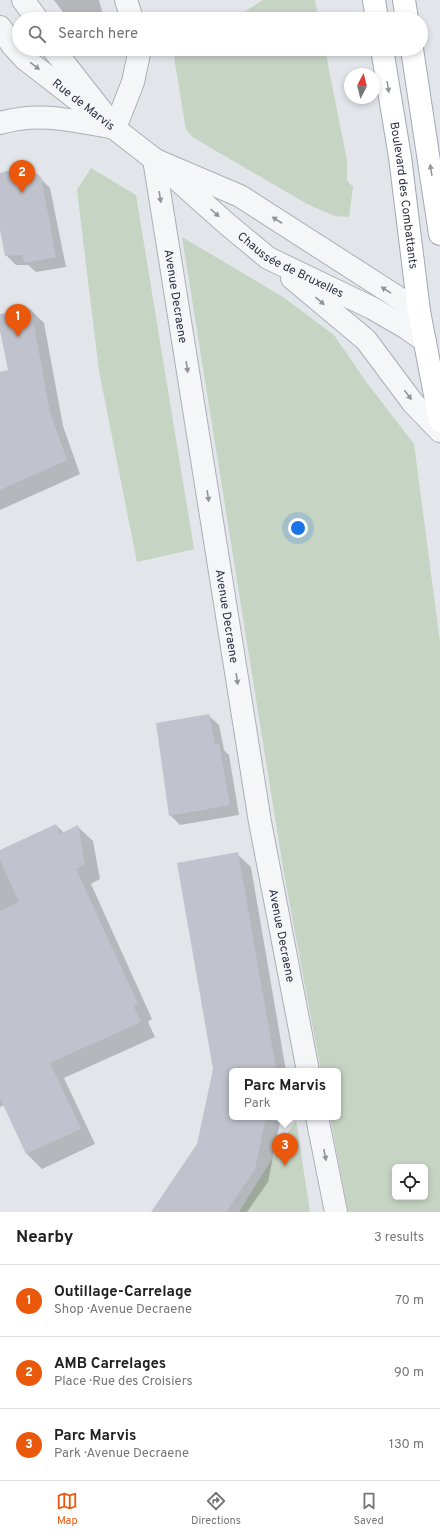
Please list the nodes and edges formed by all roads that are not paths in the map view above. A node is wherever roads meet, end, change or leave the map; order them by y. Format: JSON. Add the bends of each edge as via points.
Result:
{"nodes":[{"id":1,"x":23,"y":0,"type":"edge"},
{"id":2,"x":126,"y":0,"type":"edge"},
{"id":3,"x":374,"y":0,"type":"edge"},
{"id":4,"x":404,"y":0,"type":"edge"},
{"id":5,"x":32,"y":12,"type":"edge"},
{"id":6,"x":130,"y":12,"type":"edge"},
{"id":7,"x":376,"y":12,"type":"edge"},
{"id":8,"x":407,"y":12,"type":"edge"},
{"id":9,"x":0,"y":27,"type":"edge"},
{"id":10,"x":12,"y":45,"type":"edge"},
{"id":11,"x":22,"y":56,"type":"edge"},
{"id":12,"x":58,"y":56,"type":"edge"},
{"id":13,"x":139,"y":56,"type":"edge"},
{"id":14,"x":383,"y":56,"type":"edge"},
{"id":15,"x":413,"y":56,"type":"edge"},
{"id":16,"x":0,"y":123,"type":"edge"},
{"id":17,"x":115,"y":128,"type":"junction"},
{"id":18,"x":154,"y":159,"type":"junction"},
{"id":19,"x":438,"y":210,"type":"edge"},
{"id":20,"x":440,"y":234,"type":"edge"},
{"id":21,"x":268,"y":258,"type":"junction"},
{"id":22,"x":419,"y":311,"type":"junction"},
{"id":23,"x":440,"y":326,"type":"edge"},
{"id":24,"x":432,"y":347,"type":"edge"},
{"id":25,"x":440,"y":421,"type":"edge"},
{"id":26,"x":440,"y":432,"type":"edge"},
{"id":27,"x":307,"y":1068,"type":"edge"},
{"id":28,"x":318,"y":1120,"type":"edge"},
{"id":29,"x":336,"y":1212,"type":"edge"}],
"edges":[{"from":1,"to":5,"type":"street"},
{"from":2,"to":6,"type":"street"},
{"from":3,"to":7,"type":"main road"},
{"from":4,"to":8,"type":"main road"},
{"from":9,"to":10,"type":"street","name":"Rue de Marvis","one_way":true},
{"from":11,"to":17,"type":"street","name":"Rue de Marvis","one_way":true},
{"from":12,"to":17,"type":"street","name":"Rue de Marvis"},
{"from":13,"to":17,"type":"street","via":[[133,82]]},
{"from":14,"to":22,"type":"main road","name":"Boulevard des Combattants","one_way":true,"via":[[400,157]]},
{"from":19,"to":15,"type":"main road","one_way":true},
{"from":16,"to":17,"type":"street","via":[[51,116]]},
{"from":17,"to":18,"type":"street","name":"Chaussée de Bruxelles"},
{"from":18,"to":21,"type":"street","name":"Chaussée de Bruxelles","one_way":true},
{"from":22,"to":18,"type":"street","name":"Chaussée de Bruxelles","one_way":true,"via":[[240,196]]},
{"from":18,"to":27,"type":"street","name":"Avenue Decraene","one_way":true,"via":[[260,822]]},
{"from":19,"to":20,"type":"main road"},
{"from":21,"to":24,"type":"street","name":"Chaussée de Bruxelles","via":[[372,308]]},
{"from":21,"to":26,"type":"street","one_way":true,"via":[[366,340],[413,403]]},
{"from":22,"to":23,"type":"main road","name":"Chaussée de Bruxelles"},
{"from":22,"to":24,"type":"main road","name":"Boulevard des Combattants"},
{"from":24,"to":25,"type":"main road","name":"Boulevard des Combattants"},
{"from":28,"to":29,"type":"street","one_way":true}]}
